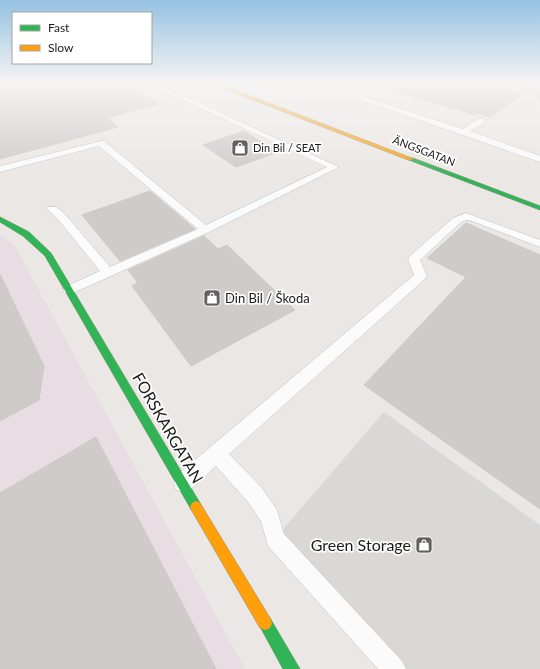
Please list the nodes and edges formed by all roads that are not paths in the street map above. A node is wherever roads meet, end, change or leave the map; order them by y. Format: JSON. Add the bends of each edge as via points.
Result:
{"nodes":[{"id":1,"x":216,"y":113,"type":"edge"},
{"id":2,"x":291,"y":113,"type":"edge"},
{"id":3,"x":407,"y":113,"type":"edge"},
{"id":4,"x":481,"y":121,"type":"dead end"},
{"id":5,"x":464,"y":132,"type":"junction"},
{"id":6,"x":540,"y":159,"type":"edge"},
{"id":7,"x":0,"y":169,"type":"edge"},
{"id":8,"x":540,"y":208,"type":"edge"},
{"id":9,"x":52,"y":209,"type":"dead end"},
{"id":10,"x":0,"y":219,"type":"edge"},
{"id":11,"x":204,"y":230,"type":"junction"},
{"id":12,"x":540,"y":244,"type":"edge"},
{"id":13,"x":108,"y":273,"type":"junction"},
{"id":14,"x":69,"y":290,"type":"junction"},
{"id":15,"x":217,"y":454,"type":"junction"},
{"id":16,"x":183,"y":483,"type":"junction"},
{"id":17,"x":292,"y":669,"type":"edge"},
{"id":18,"x":394,"y":669,"type":"edge"}],
"edges":[{"from":1,"to":11,"type":"lane","via":[[334,167]]},
{"from":2,"to":8,"type":"main road","name":"ÄNGSGATAN"},
{"from":3,"to":5,"type":"lane"},
{"from":4,"to":5,"type":"lane"},
{"from":5,"to":6,"type":"lane"},
{"from":7,"to":11,"type":"lane","via":[[101,143]]},
{"from":9,"to":13,"type":"lane","via":[[60,215]]},
{"from":10,"to":14,"type":"main road","name":"FORSKARGATAN","via":[[32,237],[48,255]]},
{"from":11,"to":13,"type":"lane"},
{"from":12,"to":15,"type":"lane","via":[[476,218],[466,216],[457,220],[414,260],[421,276]]},
{"from":13,"to":14,"type":"lane"},
{"from":14,"to":16,"type":"main road","name":"FORSKARGATAN"},
{"from":15,"to":16,"type":"lane"},
{"from":15,"to":18,"type":"lane","via":[[255,495],[270,517],[275,540]]},
{"from":16,"to":17,"type":"main road","name":"FORSKARGATAN"}]}
